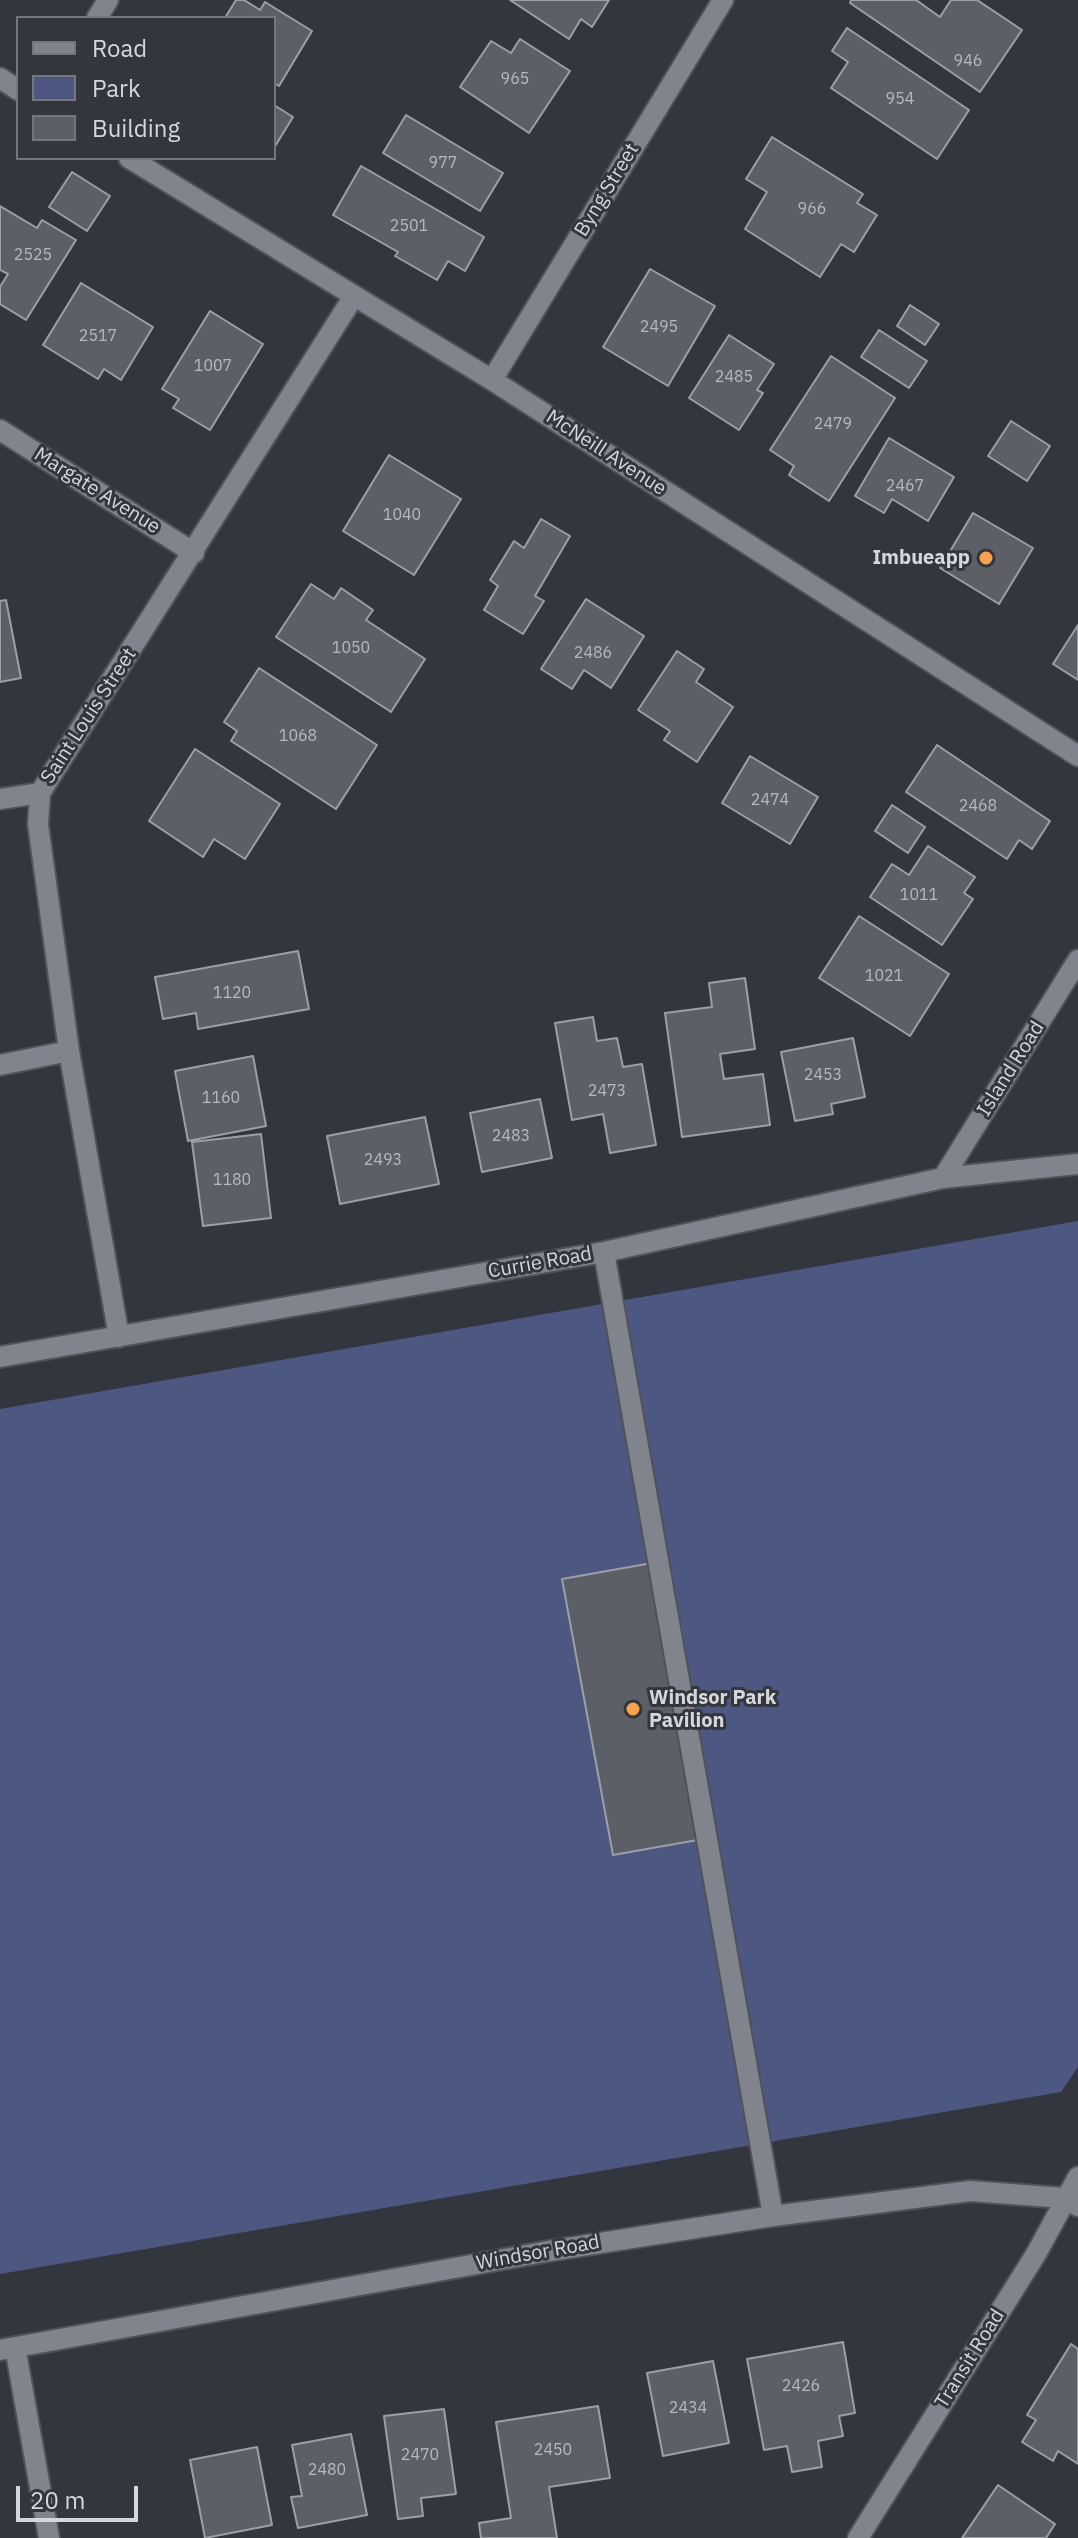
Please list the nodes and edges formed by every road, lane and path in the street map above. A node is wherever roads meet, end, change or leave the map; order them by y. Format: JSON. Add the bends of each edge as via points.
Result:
{"nodes":[{"id":1,"x":723,"y":0,"type":"edge"},
{"id":2,"x":132,"y":160,"type":"edge"},
{"id":3,"x":354,"y":296,"type":"junction"},
{"id":4,"x":492,"y":380,"type":"junction"},
{"id":5,"x":0,"y":430,"type":"edge"},
{"id":6,"x":194,"y":553,"type":"junction"},
{"id":7,"x":1078,"y":756,"type":"edge"},
{"id":8,"x":40,"y":793,"type":"junction"},
{"id":9,"x":0,"y":799,"type":"edge"},
{"id":10,"x":1078,"y":960,"type":"edge"},
{"id":11,"x":69,"y":1051,"type":"junction"},
{"id":12,"x":0,"y":1065,"type":"edge"},
{"id":13,"x":1078,"y":1164,"type":"edge"},
{"id":14,"x":943,"y":1178,"type":"junction"},
{"id":15,"x":604,"y":1252,"type":"junction"},
{"id":16,"x":119,"y":1337,"type":"junction"},
{"id":17,"x":0,"y":1357,"type":"edge"},
{"id":18,"x":1078,"y":2177,"type":"edge"},
{"id":19,"x":1071,"y":2202,"type":"edge"},
{"id":20,"x":773,"y":2216,"type":"junction"},
{"id":21,"x":8,"y":2348,"type":"edge"},
{"id":22,"x":49,"y":2538,"type":"edge"},
{"id":23,"x":858,"y":2538,"type":"edge"}],
"edges":[{"from":1,"to":4,"type":"street","name":"Byng Street"},
{"from":2,"to":3,"type":"street","name":"McNeill Avenue"},
{"from":3,"to":4,"type":"street","name":"McNeill Avenue"},
{"from":3,"to":6,"type":"street","name":"Saint Louis Street"},
{"from":4,"to":7,"type":"street","name":"McNeill Avenue"},
{"from":5,"to":6,"type":"street","name":"Margate Avenue"},
{"from":6,"to":8,"type":"street","name":"Saint Louis Street"},
{"from":8,"to":9,"type":"street"},
{"from":8,"to":11,"type":"street","name":"Saint Louis Street","via":[[38,824]]},
{"from":10,"to":14,"type":"street","name":"Island Road"},
{"from":11,"to":12,"type":"street"},
{"from":11,"to":16,"type":"street","name":"Saint Louis Street"},
{"from":13,"to":14,"type":"street","name":"Currie Road"},
{"from":14,"to":15,"type":"street","name":"Currie Road"},
{"from":15,"to":16,"type":"street","name":"Currie Road"},
{"from":15,"to":20,"type":"street"},
{"from":16,"to":17,"type":"street","name":"Currie Road"},
{"from":18,"to":19,"type":"street","name":"Transit Road"},
{"from":19,"to":20,"type":"street","name":"Windsor Road","via":[[970,2191]]},
{"from":19,"to":23,"type":"street","name":"Transit Road"},
{"from":20,"to":21,"type":"street","name":"Windsor Road"},
{"from":21,"to":22,"type":"street"}]}
